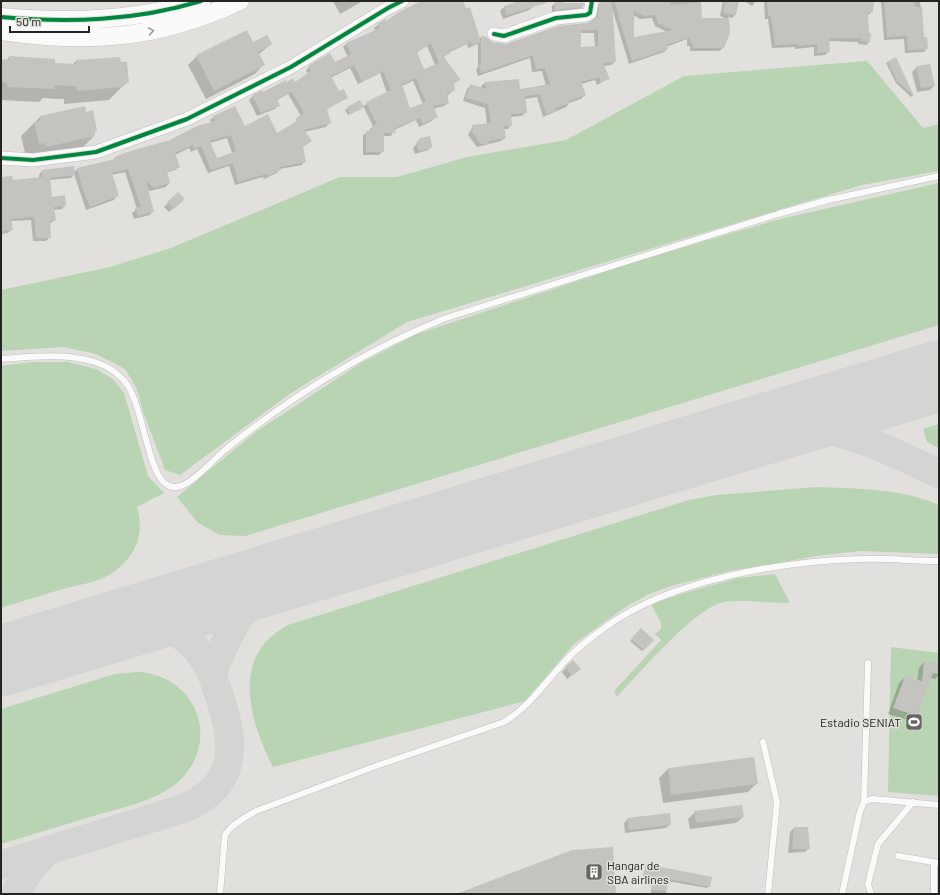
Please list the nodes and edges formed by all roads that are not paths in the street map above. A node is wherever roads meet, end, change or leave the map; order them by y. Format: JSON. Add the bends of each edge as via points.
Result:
{"nodes":[{"id":1,"x":201,"y":1,"type":"edge"},
{"id":2,"x":240,"y":1,"type":"edge"},
{"id":3,"x":402,"y":1,"type":"edge"},
{"id":4,"x":592,"y":1,"type":"edge"},
{"id":5,"x":1,"y":17,"type":"edge"},
{"id":6,"x":1,"y":31,"type":"edge"},
{"id":7,"x":494,"y":34,"type":"dead end"},
{"id":8,"x":1,"y":158,"type":"edge"},
{"id":9,"x":939,"y":176,"type":"edge"},
{"id":10,"x":1,"y":359,"type":"edge"},
{"id":11,"x":939,"y":561,"type":"edge"},
{"id":12,"x":868,"y":663,"type":"dead end"},
{"id":13,"x":763,"y":742,"type":"dead end"},
{"id":14,"x":864,"y":802,"type":"junction"},
{"id":15,"x":913,"y":802,"type":"junction"},
{"id":16,"x":939,"y":805,"type":"edge"},
{"id":17,"x":898,"y":856,"type":"dead end"},
{"id":18,"x":936,"y":862,"type":"edge"},
{"id":19,"x":220,"y":894,"type":"edge"},
{"id":20,"x":768,"y":894,"type":"edge"},
{"id":21,"x":842,"y":894,"type":"edge"},
{"id":22,"x":871,"y":894,"type":"edge"},
{"id":23,"x":934,"y":894,"type":"edge"}],
"edges":[{"from":1,"to":5,"type":"street","via":[[167,11],[110,18],[47,21]]},
{"from":6,"to":2,"type":"street","one_way":true,"via":[[67,38],[106,38],[167,28],[200,19]]},
{"from":3,"to":8,"type":"street","via":[[291,67],[187,119],[96,152],[33,160]]},
{"from":4,"to":7,"type":"street","via":[[592,9],[586,15],[556,18],[504,36]]},
{"from":9,"to":10,"type":"lane","via":[[840,197],[778,214],[446,318],[358,360],[308,390],[252,428],[194,478],[177,487],[171,487],[160,478],[153,464],[128,386],[118,375],[105,366],[71,357]]},
{"from":11,"to":19,"type":"lane","via":[[862,559],[810,563],[722,578],[648,602],[626,614],[580,647],[533,699],[504,722],[263,808],[234,824],[225,836]]},
{"from":12,"to":14,"type":"lane"},
{"from":13,"to":20,"type":"lane","via":[[777,802]]},
{"from":14,"to":15,"type":"lane"},
{"from":14,"to":21,"type":"lane"},
{"from":15,"to":16,"type":"lane"},
{"from":15,"to":22,"type":"lane","via":[[878,844],[868,884]]},
{"from":17,"to":18,"type":"lane"},
{"from":18,"to":23,"type":"lane"}]}
